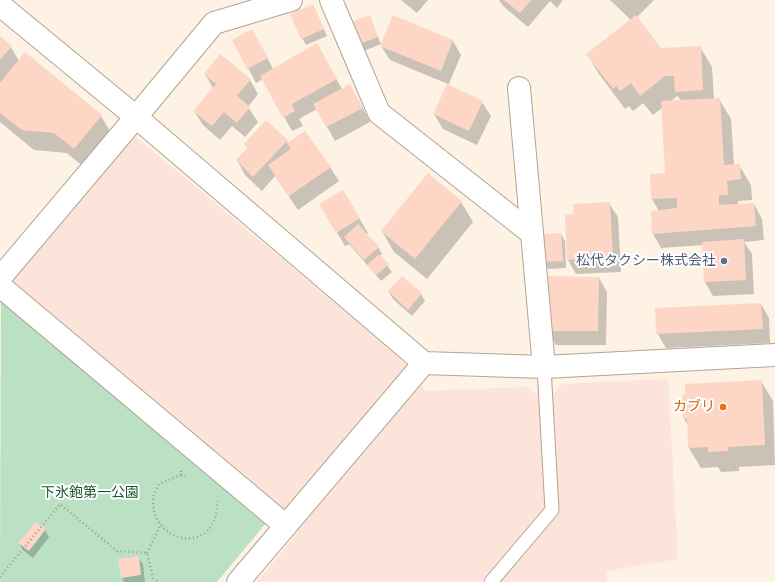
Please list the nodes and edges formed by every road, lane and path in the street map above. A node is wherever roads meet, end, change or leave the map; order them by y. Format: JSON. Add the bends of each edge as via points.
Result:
{"nodes":[{"id":1,"x":291,"y":0,"type":"edge"},
{"id":2,"x":331,"y":0,"type":"edge"},
{"id":3,"x":0,"y":5,"type":"edge"},
{"id":4,"x":518,"y":88,"type":"dead end"},
{"id":5,"x":136,"y":116,"type":"junction"},
{"id":6,"x":530,"y":232,"type":"junction"},
{"id":7,"x":0,"y":278,"type":"edge"},
{"id":8,"x":0,"y":286,"type":"edge"},
{"id":9,"x":775,"y":355,"type":"edge"},
{"id":10,"x":424,"y":363,"type":"junction"},
{"id":11,"x":544,"y":367,"type":"junction"},
{"id":12,"x":178,"y":434,"type":"junction"},
{"id":13,"x":182,"y":476,"type":"junction"},
{"id":14,"x":194,"y":478,"type":"dead end"},
{"id":15,"x":217,"y":496,"type":"dead end"},
{"id":16,"x":161,"y":524,"type":"junction"},
{"id":17,"x":286,"y":526,"type":"junction"},
{"id":18,"x":147,"y":553,"type":"junction"},
{"id":19,"x":0,"y":577,"type":"edge"},
{"id":20,"x":158,"y":582,"type":"edge"},
{"id":21,"x":238,"y":582,"type":"edge"},
{"id":22,"x":491,"y":582,"type":"edge"}],
"edges":[{"from":1,"to":5,"type":"street","via":[[214,24]]},
{"from":2,"to":6,"type":"street","via":[[379,113]]},
{"from":3,"to":5,"type":"street"},
{"from":4,"to":6,"type":"street"},
{"from":5,"to":7,"type":"street"},
{"from":5,"to":10,"type":"street"},
{"from":6,"to":11,"type":"street"},
{"from":8,"to":12,"type":"street"},
{"from":9,"to":11,"type":"street"},
{"from":10,"to":11,"type":"street"},
{"from":10,"to":17,"type":"street"},
{"from":11,"to":22,"type":"lane","via":[[552,510]]},
{"from":12,"to":13,"type":"path"},
{"from":12,"to":17,"type":"street"},
{"from":13,"to":14,"type":"path"},
{"from":13,"to":16,"type":"path","via":[[159,484],[153,497],[155,514]]},
{"from":15,"to":16,"type":"path","via":[[215,521],[207,532],[191,539],[180,538]]},
{"from":16,"to":18,"type":"path"},
{"from":17,"to":21,"type":"street"},
{"from":18,"to":19,"type":"path","via":[[117,551],[60,504]]},
{"from":18,"to":20,"type":"path","via":[[153,578]]}]}
